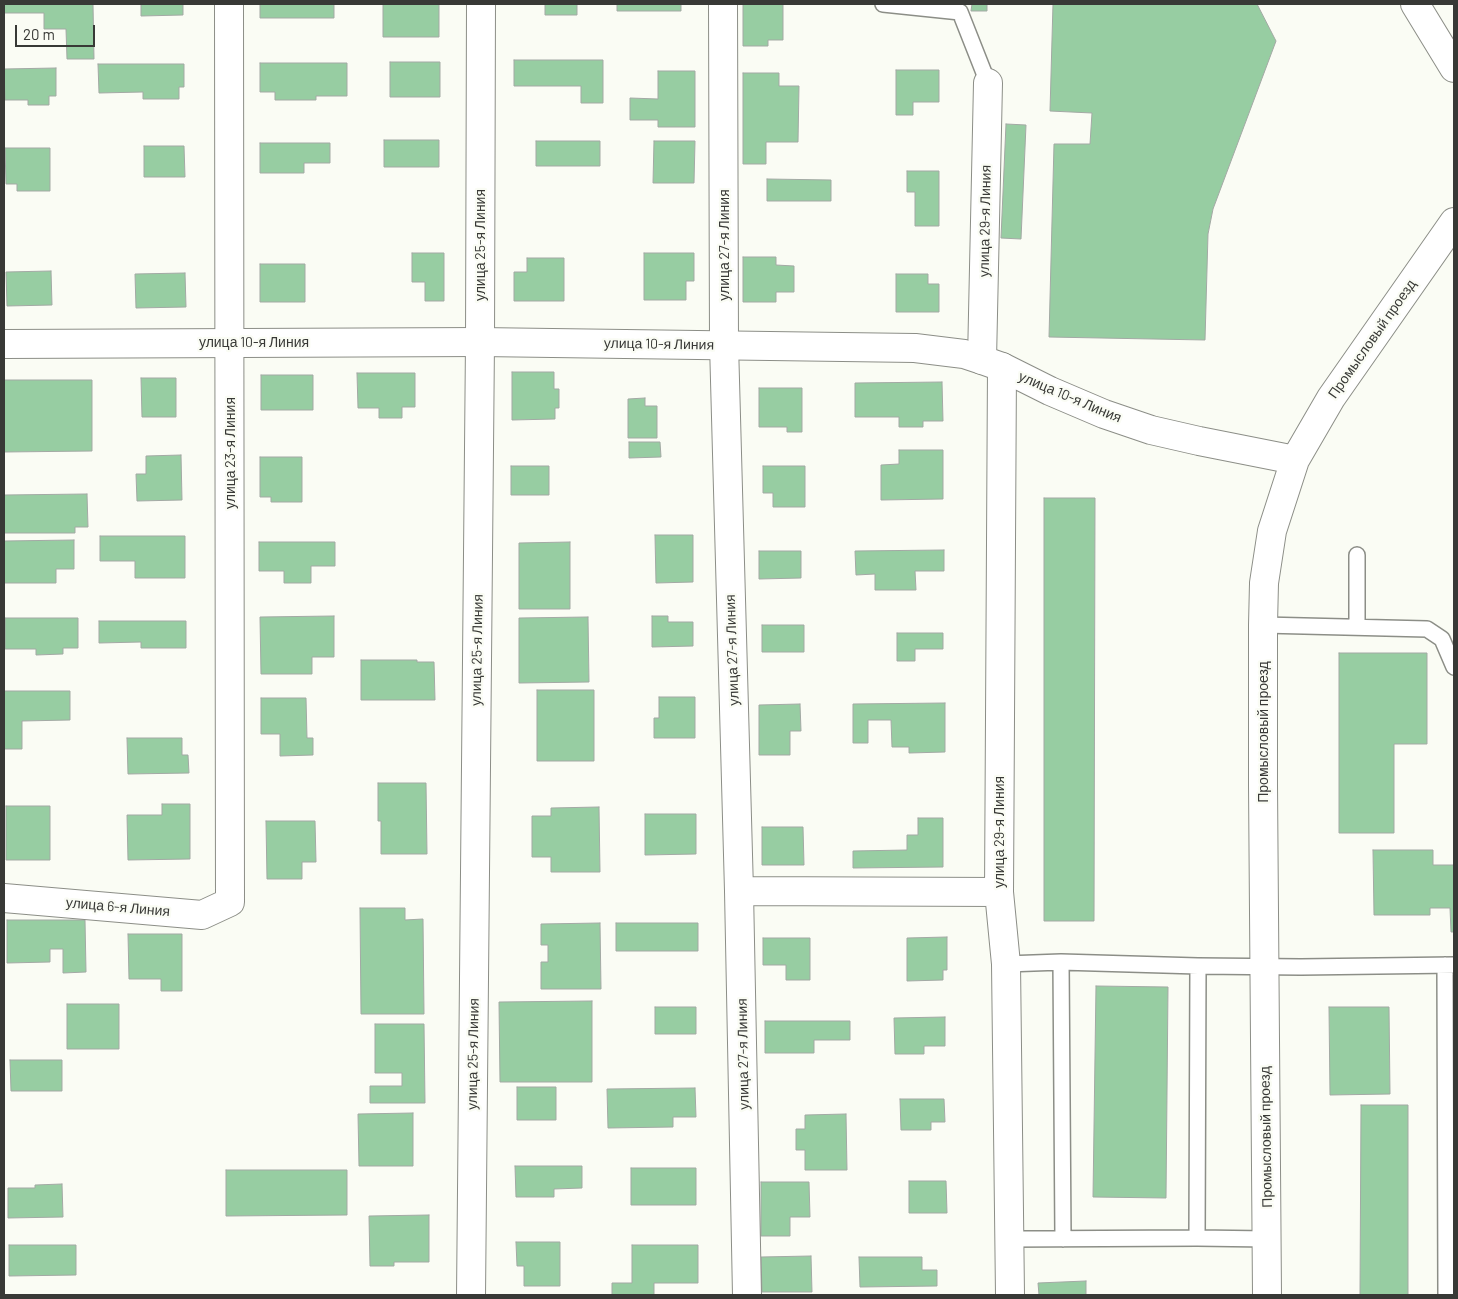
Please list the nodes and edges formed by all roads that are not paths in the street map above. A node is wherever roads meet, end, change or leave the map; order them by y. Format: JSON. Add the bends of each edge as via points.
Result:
{"nodes":[{"id":1,"x":230,"y":4,"type":"edge"},
{"id":2,"x":481,"y":4,"type":"edge"},
{"id":3,"x":723,"y":4,"type":"edge"},
{"id":4,"x":883,"y":4,"type":"edge"},
{"id":5,"x":1415,"y":4,"type":"edge"},
{"id":6,"x":960,"y":8,"type":"edge"},
{"id":7,"x":1454,"y":68,"type":"edge"},
{"id":8,"x":988,"y":83,"type":"joint"},
{"id":9,"x":1454,"y":222,"type":"edge"},
{"id":10,"x":230,"y":342,"type":"junction"},
{"id":11,"x":480,"y":342,"type":"junction"},
{"id":12,"x":4,"y":344,"type":"edge"},
{"id":13,"x":724,"y":344,"type":"junction"},
{"id":14,"x":992,"y":364,"type":"junction"},
{"id":15,"x":1296,"y":460,"type":"junction"},
{"id":16,"x":1357,"y":555,"type":"dead end"},
{"id":17,"x":1263,"y":625,"type":"junction"},
{"id":18,"x":1357,"y":626,"type":"junction"},
{"id":19,"x":1454,"y":667,"type":"edge"},
{"id":20,"x":739,"y":891,"type":"junction"},
{"id":21,"x":999,"y":892,"type":"junction"},
{"id":22,"x":4,"y":898,"type":"edge"},
{"id":23,"x":230,"y":902,"type":"joint"},
{"id":24,"x":1061,"y":962,"type":"junction"},
{"id":25,"x":1006,"y":964,"type":"junction"},
{"id":26,"x":1450,"y":965,"type":"edge"},
{"id":27,"x":1198,"y":966,"type":"junction"},
{"id":28,"x":1264,"y":966,"type":"junction"},
{"id":29,"x":1197,"y":1238,"type":"junction"},
{"id":30,"x":1009,"y":1239,"type":"junction"},
{"id":31,"x":1062,"y":1239,"type":"junction"},
{"id":32,"x":1268,"y":1239,"type":"junction"},
{"id":33,"x":1450,"y":1265,"type":"edge"},
{"id":34,"x":471,"y":1295,"type":"edge"},
{"id":35,"x":748,"y":1295,"type":"edge"},
{"id":36,"x":1010,"y":1295,"type":"edge"},
{"id":37,"x":1268,"y":1295,"type":"edge"},
{"id":38,"x":1446,"y":1295,"type":"edge"}],
"edges":[{"from":1,"to":10,"type":"street","name":"улица 23-я Линия"},
{"from":2,"to":11,"type":"street","name":"улица 25-я Линия"},
{"from":3,"to":13,"type":"street","name":"улица 27-я Линия"},
{"from":4,"to":6,"type":"lane"},
{"from":5,"to":7,"type":"street"},
{"from":6,"to":8,"type":"lane"},
{"from":8,"to":14,"type":"street","name":"улица 29-я Линия"},
{"from":9,"to":15,"type":"street","name":"Промысловый проезд","via":[[1331,398]]},
{"from":10,"to":11,"type":"street","name":"улица 10-я Линия"},
{"from":10,"to":12,"type":"street","name":"улица 10-я Линия"},
{"from":10,"to":23,"type":"street","name":"улица 23-я Линия"},
{"from":11,"to":13,"type":"street","name":"улица 10-я Линия"},
{"from":11,"to":34,"type":"street","name":"улица 25-я Линия"},
{"from":13,"to":14,"type":"street","name":"улица 10-я Линия","via":[[915,348],[964,354]]},
{"from":13,"to":20,"type":"street","name":"улица 27-я Линия"},
{"from":14,"to":15,"type":"street","name":"улица 10-я Линия","via":[[1104,414],[1150,430]]},
{"from":14,"to":21,"type":"street","name":"улица 29-я Линия"},
{"from":15,"to":17,"type":"street","name":"Промысловый проезд","via":[[1272,531],[1264,583]]},
{"from":16,"to":18,"type":"lane"},
{"from":17,"to":18,"type":"lane"},
{"from":17,"to":28,"type":"street","name":"Промысловый проезд"},
{"from":18,"to":19,"type":"lane","via":[[1428,629],[1442,639]]},
{"from":20,"to":21,"type":"street"},
{"from":20,"to":35,"type":"street","name":"улица 27-я Линия"},
{"from":21,"to":25,"type":"street","name":"улица 29-я Линия"},
{"from":22,"to":23,"type":"street","name":"улица 6-я Линия","via":[[202,915]]},
{"from":24,"to":25,"type":"lane"},
{"from":24,"to":27,"type":"lane"},
{"from":24,"to":31,"type":"lane"},
{"from":25,"to":30,"type":"street","name":"улица 29-я Линия"},
{"from":26,"to":28,"type":"lane"},
{"from":26,"to":33,"type":"lane"},
{"from":27,"to":28,"type":"lane"},
{"from":27,"to":29,"type":"lane"},
{"from":28,"to":32,"type":"street","name":"Промысловый проезд"},
{"from":29,"to":31,"type":"lane"},
{"from":29,"to":32,"type":"lane"},
{"from":30,"to":31,"type":"lane"},
{"from":30,"to":36,"type":"street","name":"улица 29-я Линия"},
{"from":32,"to":37,"type":"street","name":"Промысловый проезд"},
{"from":33,"to":38,"type":"lane"}]}
